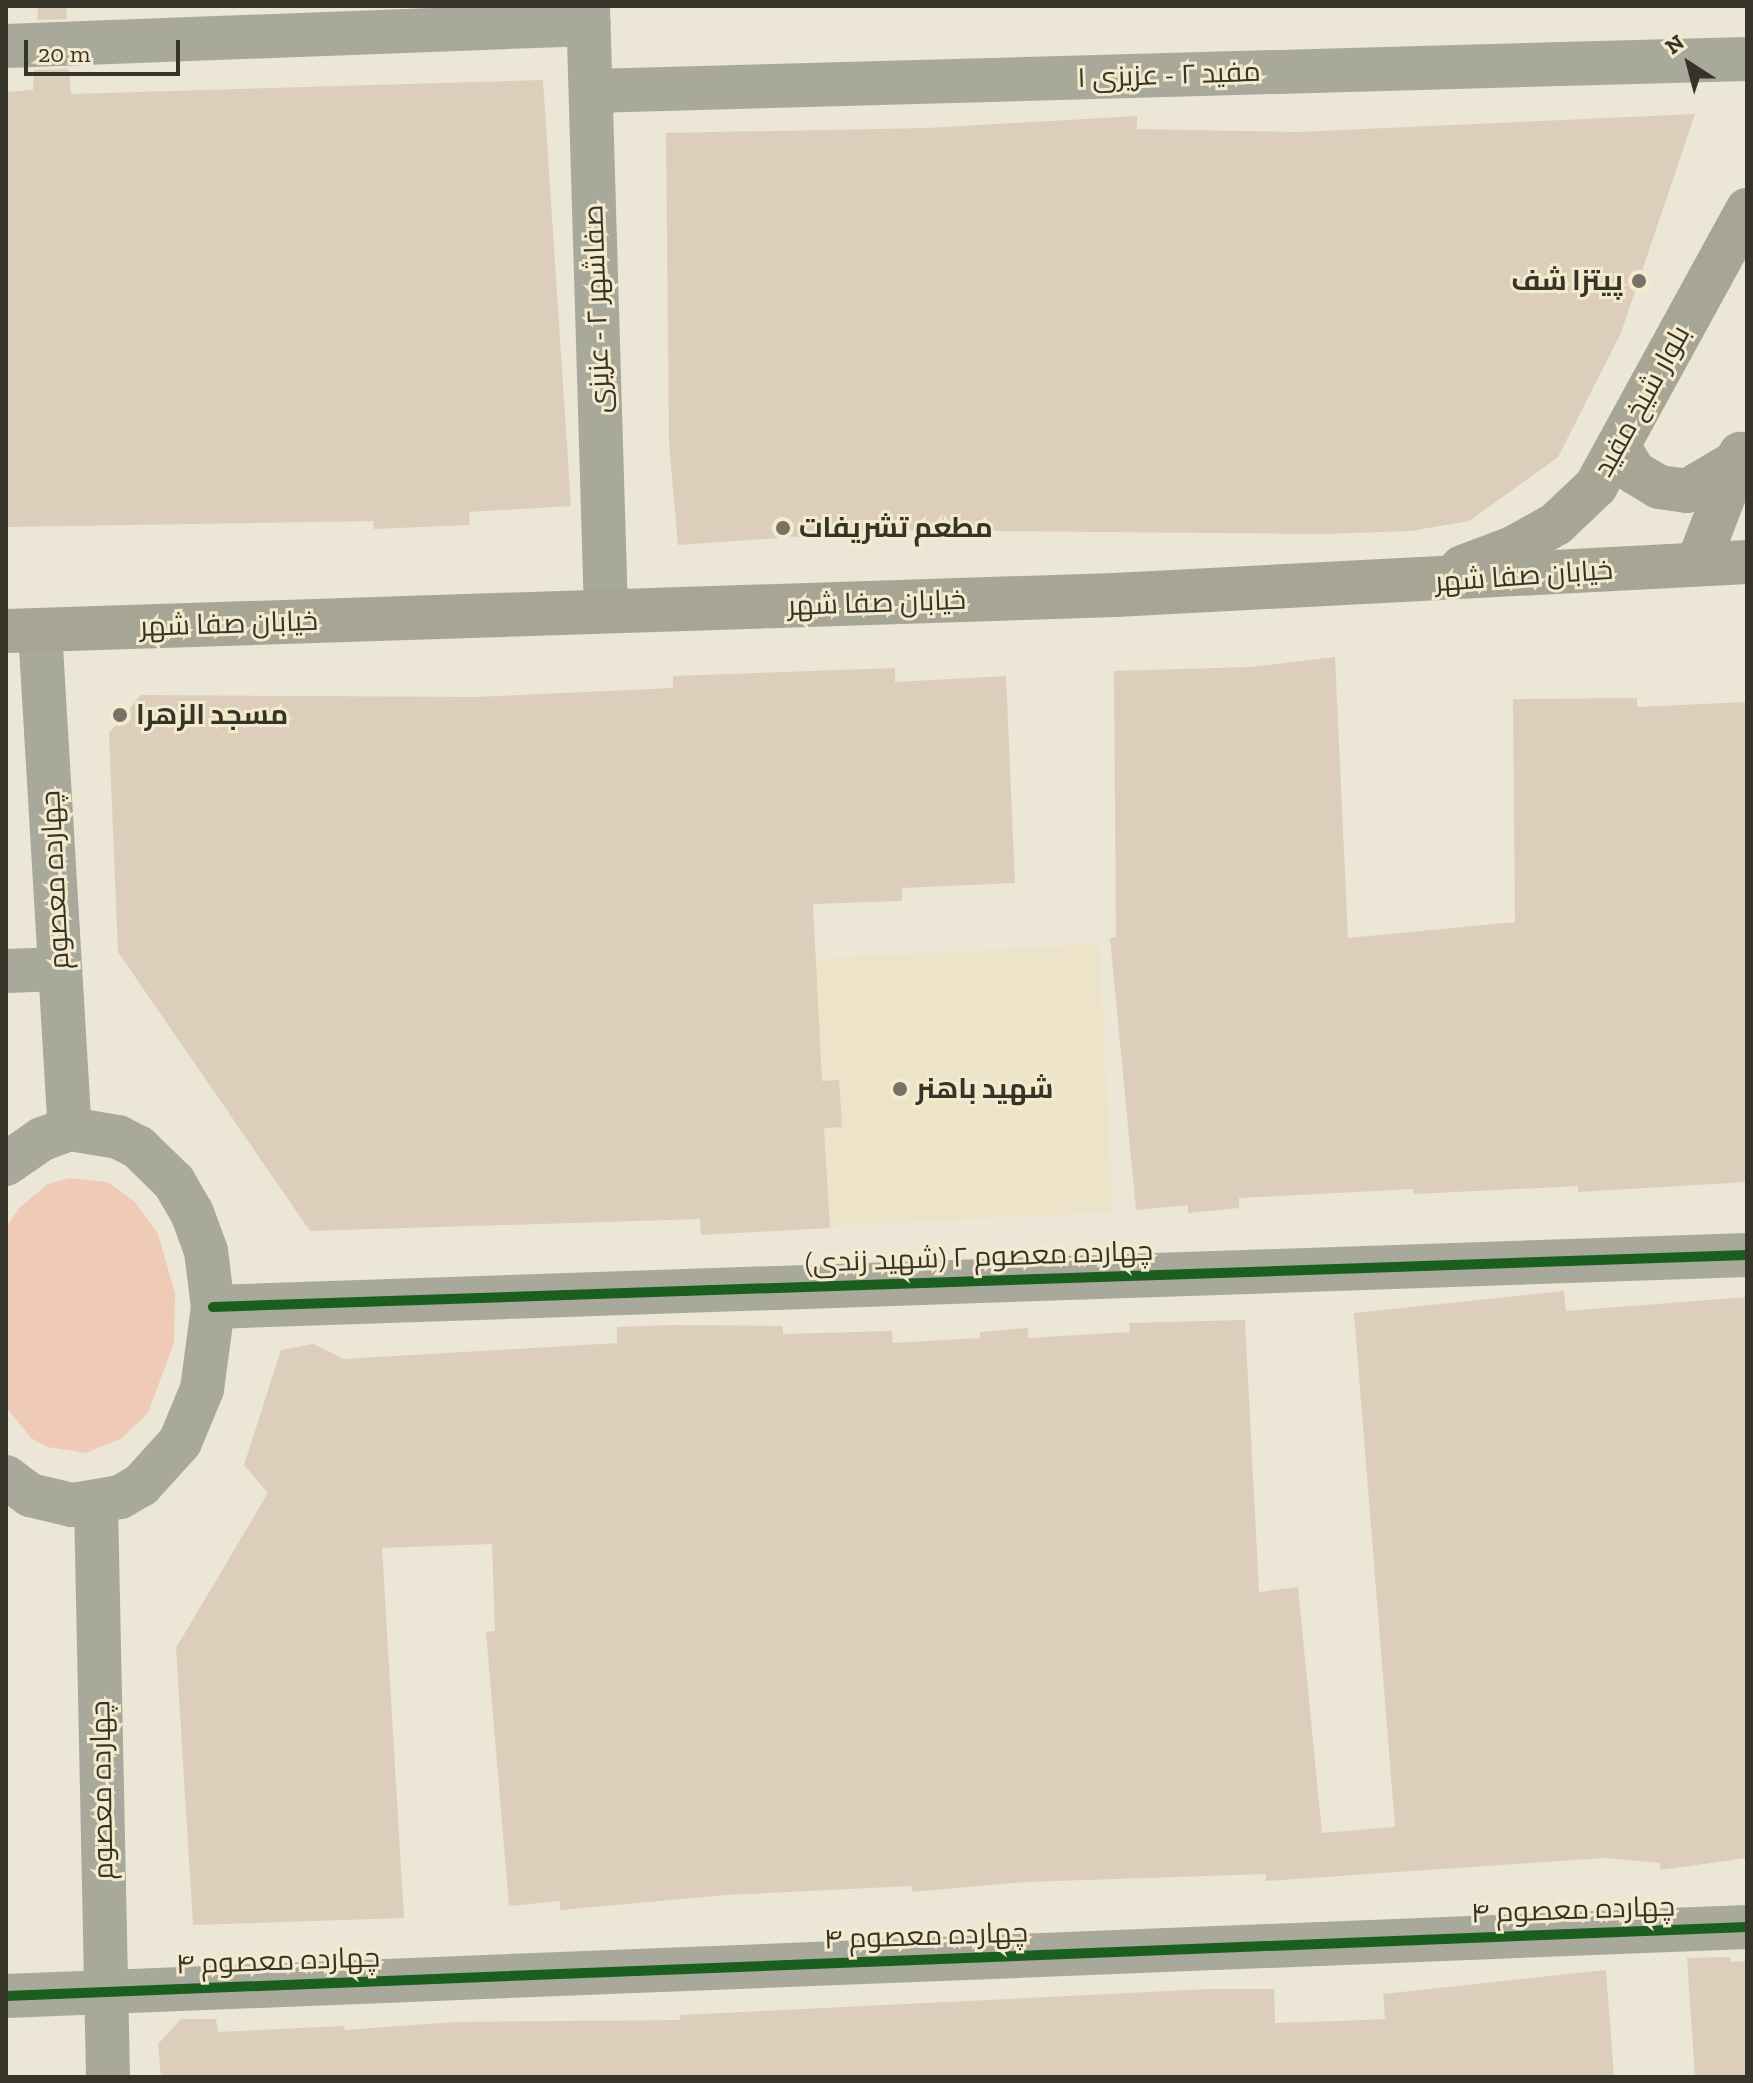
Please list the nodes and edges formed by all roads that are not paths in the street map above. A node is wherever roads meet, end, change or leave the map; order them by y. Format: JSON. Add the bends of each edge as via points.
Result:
{"nodes":[{"id":1,"x":589,"y":15,"type":"edge"},
{"id":2,"x":6,"y":46,"type":"edge"},
{"id":3,"x":1747,"y":59,"type":"edge"},
{"id":4,"x":591,"y":91,"type":"junction"},
{"id":5,"x":1747,"y":210,"type":"edge"},
{"id":6,"x":1619,"y":447,"type":"junction"},
{"id":7,"x":1741,"y":452,"type":"edge"},
{"id":8,"x":1747,"y":562,"type":"edge"},
{"id":9,"x":1698,"y":563,"type":"junction"},
{"id":10,"x":1405,"y":583,"type":"junction"},
{"id":11,"x":606,"y":611,"type":"junction"},
{"id":12,"x":23,"y":631,"type":"edge"},
{"id":13,"x":60,"y":969,"type":"junction"},
{"id":14,"x":6,"y":971,"type":"edge"},
{"id":15,"x":70,"y":1129,"type":"junction"},
{"id":16,"x":6,"y":1164,"type":"edge"},
{"id":17,"x":1747,"y":1255,"type":"edge"},
{"id":18,"x":213,"y":1307,"type":"junction"},
{"id":19,"x":6,"y":1477,"type":"edge"},
{"id":20,"x":96,"y":1504,"type":"junction"},
{"id":21,"x":1747,"y":1927,"type":"edge"},
{"id":22,"x":106,"y":1992,"type":"junction"},
{"id":23,"x":6,"y":1996,"type":"edge"},
{"id":24,"x":108,"y":2077,"type":"edge"}],
"edges":[{"from":1,"to":2,"type":"street"},
{"from":1,"to":4,"type":"street","name":"صفاشهر ۲ - عزیزی"},
{"from":3,"to":4,"type":"street","name":"مفید ۲ - عزیزی ۱"},
{"from":4,"to":11,"type":"street","name":"صفاشهر ۲ - عزیزی"},
{"from":5,"to":6,"type":"main road","name":"بلوار شیخ مفید"},
{"from":6,"to":7,"type":"main road","via":[[1634,472],[1659,487],[1687,491]]},
{"from":6,"to":10,"type":"main road","name":"بلوار شیخ مفید","via":[[1596,486],[1556,524],[1513,548]]},
{"from":7,"to":9,"type":"main road"},
{"from":8,"to":9,"type":"main road","name":"خیابان صفا شهر"},
{"from":9,"to":10,"type":"main road","name":"خیابان صفا شهر"},
{"from":10,"to":11,"type":"main road","name":"خیابان صفا شهر"},
{"from":11,"to":12,"type":"main road","name":"خیابان صفا شهر"},
{"from":12,"to":13,"type":"street","name":"چهارده معصوم"},
{"from":13,"to":14,"type":"street"},
{"from":13,"to":15,"type":"street","name":"چهارده معصوم"},
{"from":15,"to":16,"type":"street","via":[[42,1139]]},
{"from":15,"to":18,"type":"street","via":[[118,1137],[174,1182],[206,1251]]},
{"from":17,"to":18,"type":"street","name":"چهارده معصوم ۲ (شهید زندی)"},
{"from":18,"to":20,"type":"street","via":[[202,1389],[180,1442],[141,1485]]},
{"from":19,"to":20,"type":"street","via":[[30,1495],[51,1502]]},
{"from":20,"to":22,"type":"street","name":"چهارده معصوم"},
{"from":21,"to":22,"type":"street","name":"چهارده معصوم ۴"},
{"from":22,"to":23,"type":"street","name":"چهارده معصوم ۴"},
{"from":22,"to":24,"type":"street","name":"چهارده معصوم"}]}
